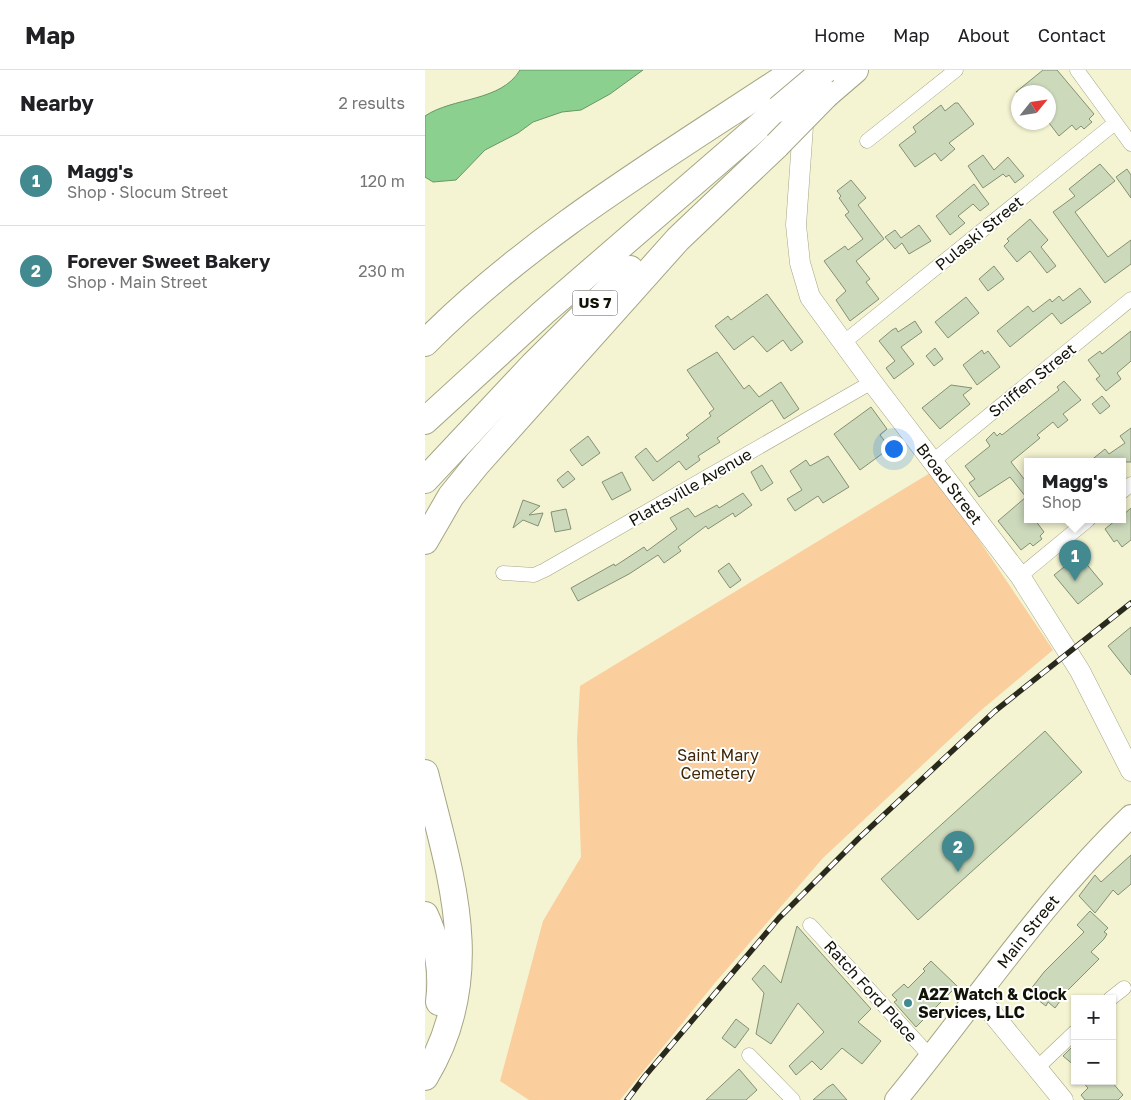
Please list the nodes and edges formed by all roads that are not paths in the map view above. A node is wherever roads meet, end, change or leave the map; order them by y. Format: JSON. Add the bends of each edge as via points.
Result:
{"nodes":[{"id":1,"x":807,"y":70,"type":"edge"},
{"id":2,"x":855,"y":70,"type":"edge"},
{"id":3,"x":956,"y":70,"type":"edge"},
{"id":4,"x":1077,"y":70,"type":"edge"},
{"id":5,"x":789,"y":75,"type":"edge"},
{"id":6,"x":826,"y":82,"type":"edge"},
{"id":7,"x":1115,"y":122,"type":"junction"},
{"id":8,"x":777,"y":141,"type":"junction"},
{"id":9,"x":867,"y":141,"type":"dead end"},
{"id":10,"x":1131,"y":144,"type":"edge"},
{"id":11,"x":1131,"y":299,"type":"edge"},
{"id":12,"x":843,"y":343,"type":"junction"},
{"id":13,"x":425,"y":344,"type":"edge"},
{"id":14,"x":872,"y":382,"type":"junction"},
{"id":15,"x":425,"y":421,"type":"edge"},
{"id":16,"x":933,"y":461,"type":"junction"},
{"id":17,"x":425,"y":480,"type":"edge"},
{"id":18,"x":1084,"y":523,"type":"edge"},
{"id":19,"x":425,"y":541,"type":"edge"},
{"id":20,"x":503,"y":573,"type":"dead end"},
{"id":21,"x":1019,"y":576,"type":"junction"},
{"id":22,"x":1131,"y":771,"type":"edge"},
{"id":23,"x":425,"y":773,"type":"edge"},
{"id":24,"x":1131,"y":816,"type":"edge"},
{"id":25,"x":425,"y":915,"type":"edge"},
{"id":26,"x":810,"y":925,"type":"dead end"},
{"id":27,"x":1124,"y":988,"type":"dead end"},
{"id":28,"x":1115,"y":995,"type":"edge"},
{"id":29,"x":978,"y":996,"type":"junction"},
{"id":30,"x":1071,"y":1036,"type":"edge"},
{"id":31,"x":425,"y":1047,"type":"edge"},
{"id":32,"x":749,"y":1055,"type":"dead end"},
{"id":33,"x":931,"y":1057,"type":"junction"},
{"id":34,"x":1037,"y":1068,"type":"junction"},
{"id":35,"x":425,"y":1077,"type":"edge"},
{"id":36,"x":793,"y":1100,"type":"edge"},
{"id":37,"x":896,"y":1100,"type":"edge"},
{"id":38,"x":1063,"y":1100,"type":"edge"}],
"edges":[{"from":1,"to":12,"type":"street","name":"Broad Street","via":[[796,225],[800,263],[810,297]]},
{"from":2,"to":6,"type":"highway","number":"US 7"},
{"from":3,"to":9,"type":"street"},
{"from":4,"to":7,"type":"street"},
{"from":5,"to":13,"type":"highway","via":[[551,235],[475,296]]},
{"from":6,"to":8,"type":"highway","number":"US 7","bridge":true},
{"from":6,"to":15,"type":"highway","number":"US 7","bridge":true,"via":[[779,109],[544,312]]},
{"from":7,"to":10,"type":"street"},
{"from":7,"to":12,"type":"street","name":"Pulaski Street"},
{"from":8,"to":17,"type":"highway","number":"US 7","via":[[680,222],[588,310]]},
{"from":8,"to":19,"type":"highway","via":[[678,239],[484,456],[451,496]]},
{"from":11,"to":16,"type":"street","name":"Sniffen Street"},
{"from":12,"to":14,"type":"street","name":"Broad Street"},
{"from":14,"to":16,"type":"street","name":"Broad Street"},
{"from":14,"to":20,"type":"street","name":"Plattsville Avenue","via":[[545,570],[535,575]]},
{"from":16,"to":21,"type":"street","name":"Broad Street"},
{"from":18,"to":21,"type":"street"},
{"from":21,"to":22,"type":"street","name":"Broad Street","via":[[1080,671]]},
{"from":23,"to":35,"type":"highway","via":[[452,881],[460,938],[452,1012],[439,1051]]},
{"from":24,"to":29,"type":"main road","name":"Main Street","via":[[1060,890]]},
{"from":25,"to":31,"type":"highway","via":[[437,946],[441,982],[435,1021]]},
{"from":26,"to":33,"type":"street","name":"Ratch Ford Place"},
{"from":27,"to":28,"type":"street"},
{"from":29,"to":33,"type":"main road","name":"Main Street"},
{"from":29,"to":34,"type":"street"},
{"from":30,"to":34,"type":"street"},
{"from":32,"to":36,"type":"street"},
{"from":33,"to":37,"type":"main road","name":"Main Street"},
{"from":34,"to":38,"type":"street"}]}
